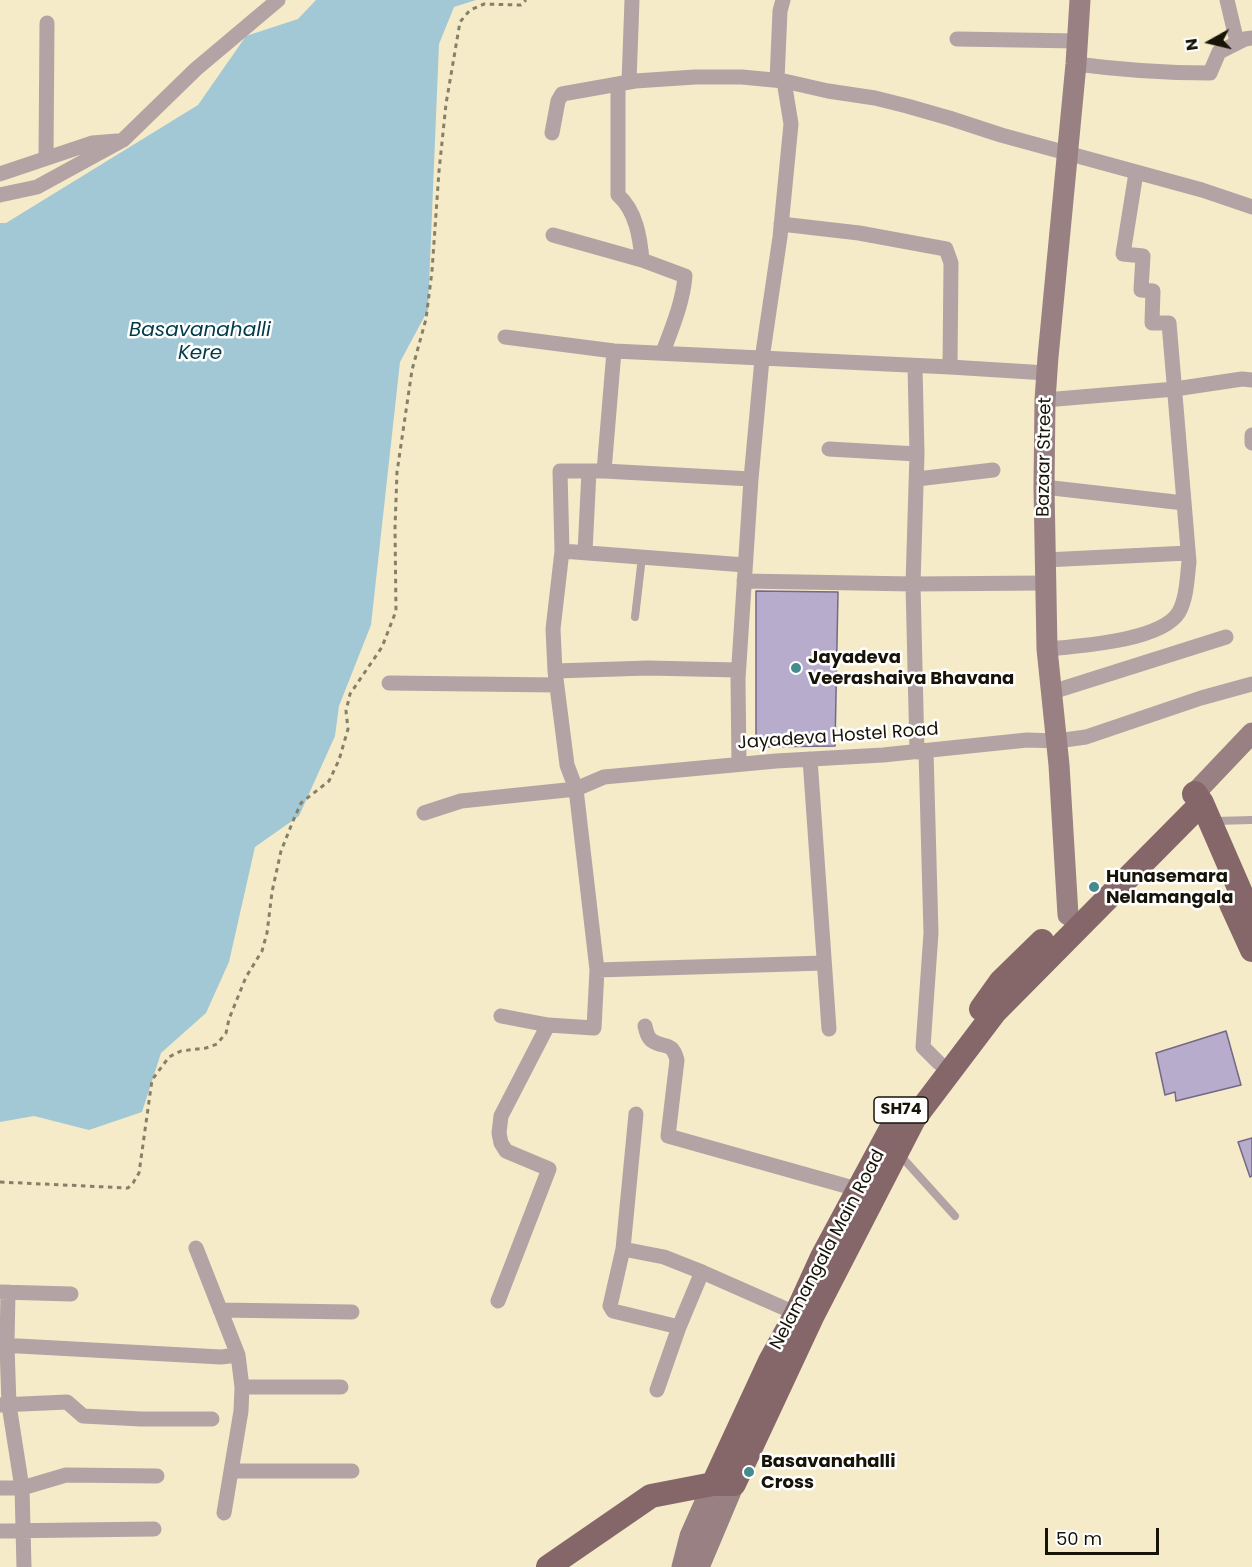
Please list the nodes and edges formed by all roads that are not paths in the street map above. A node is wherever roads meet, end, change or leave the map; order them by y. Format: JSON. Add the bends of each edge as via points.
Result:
{"nodes":[{"id":1,"x":278,"y":0,"type":"edge"},
{"id":2,"x":632,"y":0,"type":"edge"},
{"id":3,"x":783,"y":0,"type":"edge"},
{"id":4,"x":1080,"y":0,"type":"edge"},
{"id":5,"x":1227,"y":0,"type":"edge"},
{"id":6,"x":47,"y":23,"type":"dead end"},
{"id":7,"x":957,"y":39,"type":"dead end"},
{"id":8,"x":1245,"y":40,"type":"edge"},
{"id":9,"x":1078,"y":41,"type":"junction"},
{"id":10,"x":1076,"y":64,"type":"junction"},
{"id":11,"x":781,"y":80,"type":"junction"},
{"id":12,"x":623,"y":83,"type":"junction"},
{"id":13,"x":552,"y":133,"type":"dead end"},
{"id":14,"x":123,"y":140,"type":"junction"},
{"id":15,"x":1068,"y":154,"type":"junction"},
{"id":16,"x":46,"y":158,"type":"junction"},
{"id":17,"x":1136,"y":173,"type":"junction"},
{"id":18,"x":0,"y":174,"type":"edge"},
{"id":19,"x":0,"y":195,"type":"edge"},
{"id":20,"x":1252,"y":207,"type":"edge"},
{"id":21,"x":781,"y":224,"type":"junction"},
{"id":22,"x":553,"y":235,"type":"dead end"},
{"id":23,"x":642,"y":260,"type":"junction"},
{"id":24,"x":505,"y":337,"type":"dead end"},
{"id":25,"x":614,"y":351,"type":"junction"},
{"id":26,"x":663,"y":352,"type":"junction"},
{"id":27,"x":762,"y":359,"type":"junction"},
{"id":28,"x":915,"y":366,"type":"junction"},
{"id":29,"x":950,"y":367,"type":"junction"},
{"id":30,"x":1047,"y":373,"type":"junction"},
{"id":31,"x":1252,"y":380,"type":"edge"},
{"id":32,"x":1174,"y":389,"type":"junction"},
{"id":33,"x":1045,"y":400,"type":"junction"},
{"id":34,"x":1252,"y":435,"type":"edge"},
{"id":35,"x":1252,"y":442,"type":"edge"},
{"id":36,"x":829,"y":449,"type":"dead end"},
{"id":37,"x":917,"y":454,"type":"junction"},
{"id":38,"x":993,"y":470,"type":"dead end"},
{"id":39,"x":596,"y":471,"type":"junction"},
{"id":40,"x":751,"y":478,"type":"junction"},
{"id":41,"x":917,"y":479,"type":"junction"},
{"id":42,"x":1044,"y":487,"type":"junction"},
{"id":43,"x":1184,"y":503,"type":"junction"},
{"id":44,"x":562,"y":551,"type":"junction"},
{"id":45,"x":585,"y":552,"type":"junction"},
{"id":46,"x":1188,"y":553,"type":"junction"},
{"id":47,"x":642,"y":557,"type":"junction"},
{"id":48,"x":1045,"y":560,"type":"junction"},
{"id":49,"x":745,"y":565,"type":"junction"},
{"id":50,"x":744,"y":581,"type":"junction"},
{"id":51,"x":1046,"y":583,"type":"junction"},
{"id":52,"x":913,"y":584,"type":"junction"},
{"id":53,"x":635,"y":617,"type":"dead end"},
{"id":54,"x":1226,"y":637,"type":"dead end"},
{"id":55,"x":1047,"y":649,"type":"junction"},
{"id":56,"x":738,"y":670,"type":"junction"},
{"id":57,"x":556,"y":678,"type":"junction"},
{"id":58,"x":389,"y":683,"type":"dead end"},
{"id":59,"x":1252,"y":684,"type":"edge"},
{"id":60,"x":1052,"y":692,"type":"junction"},
{"id":61,"x":1252,"y":732,"type":"edge"},
{"id":62,"x":1057,"y":741,"type":"junction"},
{"id":63,"x":921,"y":751,"type":"junction"},
{"id":64,"x":1252,"y":754,"type":"edge"},
{"id":65,"x":810,"y":759,"type":"junction"},
{"id":66,"x":739,"y":764,"type":"junction"},
{"id":67,"x":576,"y":789,"type":"junction"},
{"id":68,"x":1196,"y":807,"type":"junction"},
{"id":69,"x":424,"y":813,"type":"dead end"},
{"id":70,"x":1252,"y":820,"type":"edge"},
{"id":71,"x":1068,"y":915,"type":"junction"},
{"id":72,"x":1252,"y":918,"type":"edge"},
{"id":73,"x":1252,"y":950,"type":"edge"},
{"id":74,"x":824,"y":963,"type":"junction"},
{"id":75,"x":597,"y":970,"type":"junction"},
{"id":76,"x":501,"y":1016,"type":"dead end"},
{"id":77,"x":548,"y":1025,"type":"junction"},
{"id":78,"x":645,"y":1026,"type":"dead end"},
{"id":79,"x":829,"y":1029,"type":"dead end"},
{"id":80,"x":939,"y":1063,"type":"junction"},
{"id":81,"x":636,"y":1114,"type":"dead end"},
{"id":82,"x":897,"y":1152,"type":"junction"},
{"id":83,"x":867,"y":1193,"type":"junction"},
{"id":84,"x":955,"y":1216,"type":"dead end"},
{"id":85,"x":196,"y":1248,"type":"dead end"},
{"id":86,"x":623,"y":1249,"type":"junction"},
{"id":87,"x":702,"y":1272,"type":"junction"},
{"id":88,"x":4,"y":1292,"type":"edge"},
{"id":89,"x":72,"y":1294,"type":"dead end"},
{"id":90,"x":498,"y":1301,"type":"dead end"},
{"id":91,"x":220,"y":1310,"type":"junction"},
{"id":92,"x":351,"y":1312,"type":"dead end"},
{"id":93,"x":804,"y":1317,"type":"junction"},
{"id":94,"x":679,"y":1327,"type":"junction"},
{"id":95,"x":3,"y":1345,"type":"edge"},
{"id":96,"x":238,"y":1355,"type":"junction"},
{"id":97,"x":242,"y":1386,"type":"junction"},
{"id":98,"x":341,"y":1387,"type":"dead end"},
{"id":99,"x":657,"y":1390,"type":"dead end"},
{"id":100,"x":5,"y":1405,"type":"edge"},
{"id":101,"x":212,"y":1419,"type":"dead end"},
{"id":102,"x":352,"y":1471,"type":"dead end"},
{"id":103,"x":231,"y":1472,"type":"junction"},
{"id":104,"x":157,"y":1476,"type":"dead end"},
{"id":105,"x":723,"y":1484,"type":"junction"},
{"id":106,"x":0,"y":1488,"type":"edge"},
{"id":107,"x":22,"y":1488,"type":"junction"},
{"id":108,"x":224,"y":1512,"type":"dead end"},
{"id":109,"x":154,"y":1529,"type":"dead end"},
{"id":110,"x":0,"y":1531,"type":"edge"},
{"id":111,"x":24,"y":1532,"type":"junction"},
{"id":112,"x":24,"y":1567,"type":"edge"},
{"id":113,"x":548,"y":1567,"type":"edge"},
{"id":114,"x":682,"y":1567,"type":"edge"},
{"id":115,"x":699,"y":1567,"type":"edge"}],
"edges":[{"from":1,"to":14,"type":"street","via":[[196,69]]},
{"from":2,"to":12,"type":"street"},
{"from":3,"to":11,"type":"street"},
{"from":4,"to":9,"type":"street","name":"Bazaar Street"},
{"from":5,"to":8,"type":"street"},
{"from":6,"to":16,"type":"street"},
{"from":7,"to":9,"type":"street"},
{"from":8,"to":10,"type":"street","via":[[1219,52],[1210,73],[1120,70]]},
{"from":9,"to":10,"type":"street","name":"Bazaar Street"},
{"from":10,"to":15,"type":"street","name":"Bazaar Street"},
{"from":11,"to":12,"type":"street","via":[[695,77]]},
{"from":11,"to":15,"type":"street","via":[[907,106]]},
{"from":11,"to":21,"type":"street","via":[[791,124]]},
{"from":12,"to":13,"type":"street","via":[[562,94]]},
{"from":12,"to":23,"type":"street","via":[[618,195],[627,203],[640,237]]},
{"from":14,"to":16,"type":"street","via":[[92,143]]},
{"from":14,"to":19,"type":"street","via":[[37,187]]},
{"from":15,"to":17,"type":"street"},
{"from":15,"to":30,"type":"street","name":"Bazaar Street"},
{"from":16,"to":18,"type":"street"},
{"from":17,"to":20,"type":"street"},
{"from":17,"to":32,"type":"street","via":[[1123,254],[1143,256],[1142,290],[1153,291],[1152,323],[1168,323]]},
{"from":21,"to":27,"type":"street"},
{"from":21,"to":29,"type":"street","via":[[946,249],[951,263]]},
{"from":22,"to":23,"type":"street"},
{"from":23,"to":26,"type":"street","via":[[685,276]]},
{"from":24,"to":25,"type":"street"},
{"from":25,"to":26,"type":"street"},
{"from":25,"to":39,"type":"street"},
{"from":26,"to":27,"type":"street"},
{"from":27,"to":28,"type":"street"},
{"from":27,"to":40,"type":"street"},
{"from":28,"to":29,"type":"street"},
{"from":28,"to":37,"type":"street"},
{"from":29,"to":30,"type":"street"},
{"from":30,"to":33,"type":"street","name":"Bazaar Street"},
{"from":31,"to":32,"type":"street"},
{"from":32,"to":33,"type":"street"},
{"from":32,"to":43,"type":"street"},
{"from":33,"to":42,"type":"street","name":"Bazaar Street"},
{"from":34,"to":35,"type":"street"},
{"from":36,"to":37,"type":"street"},
{"from":37,"to":41,"type":"street"},
{"from":38,"to":41,"type":"street"},
{"from":39,"to":40,"type":"street"},
{"from":39,"to":44,"type":"street","via":[[560,471]]},
{"from":39,"to":45,"type":"street"},
{"from":40,"to":49,"type":"street"},
{"from":41,"to":52,"type":"street"},
{"from":42,"to":43,"type":"street"},
{"from":42,"to":48,"type":"street","name":"Bazaar Street"},
{"from":43,"to":46,"type":"street"},
{"from":44,"to":45,"type":"street"},
{"from":44,"to":57,"type":"street","via":[[553,629]]},
{"from":45,"to":47,"type":"street"},
{"from":46,"to":48,"type":"street"},
{"from":46,"to":55,"type":"street","via":[[1184,597],[1178,613],[1167,624],[1113,642]]},
{"from":47,"to":49,"type":"street"},
{"from":47,"to":53,"type":"lane"},
{"from":48,"to":51,"type":"street","name":"Bazaar Street"},
{"from":49,"to":50,"type":"street"},
{"from":50,"to":52,"type":"street"},
{"from":50,"to":56,"type":"street"},
{"from":51,"to":52,"type":"street"},
{"from":51,"to":55,"type":"street","name":"Bazaar Street"},
{"from":52,"to":63,"type":"street"},
{"from":54,"to":60,"type":"street"},
{"from":55,"to":60,"type":"street","name":"Bazaar Street"},
{"from":56,"to":57,"type":"street","via":[[648,668]]},
{"from":56,"to":66,"type":"street"},
{"from":57,"to":58,"type":"street"},
{"from":57,"to":67,"type":"street","via":[[567,765]]},
{"from":59,"to":62,"type":"street","name":"Jayadeva Hostel Road","via":[[1086,737]]},
{"from":60,"to":62,"type":"street","name":"Bazaar Street"},
{"from":61,"to":68,"type":"street","name":"Nelamangala Main Road"},
{"from":62,"to":63,"type":"street","name":"Jayadeva Hostel Road","via":[[1027,740]]},
{"from":62,"to":71,"type":"street","name":"Bazaar Street"},
{"from":63,"to":65,"type":"street","name":"Jayadeva Hostel Road"},
{"from":63,"to":80,"type":"street","via":[[932,933],[923,1047]]},
{"from":64,"to":68,"type":"street"},
{"from":65,"to":66,"type":"street","name":"Jayadeva Hostel Road"},
{"from":65,"to":74,"type":"street"},
{"from":66,"to":67,"type":"street","name":"Jayadeva Hostel Road","via":[[604,777]]},
{"from":67,"to":69,"type":"street","name":"Jayadeva Hostel Road","via":[[460,801]]},
{"from":67,"to":75,"type":"street"},
{"from":68,"to":70,"type":"lane"},
{"from":68,"to":71,"type":"main road","name":"Nelamangala Main Road","number":"SH74"},
{"from":68,"to":72,"type":"main road"},
{"from":68,"to":73,"type":"main road"},
{"from":68,"to":82,"type":"main road","number":"SH74","via":[[995,1012],[914,1119]]},
{"from":71,"to":80,"type":"main road","name":"Nelamangala Main Road","number":"SH74","via":[[1001,981]]},
{"from":74,"to":75,"type":"street"},
{"from":74,"to":79,"type":"street"},
{"from":75,"to":77,"type":"street","via":[[594,1028]]},
{"from":76,"to":77,"type":"street"},
{"from":77,"to":90,"type":"street","via":[[501,1116],[499,1133],[506,1151],[549,1169]]},
{"from":78,"to":83,"type":"street","via":[[649,1038],[671,1047],[677,1060],[668,1136]]},
{"from":80,"to":83,"type":"main road","name":"Nelamangala Main Road","number":"SH74","via":[[900,1111]]},
{"from":81,"to":86,"type":"street"},
{"from":82,"to":83,"type":"main road","number":"SH74"},
{"from":82,"to":84,"type":"lane"},
{"from":83,"to":93,"type":"main road","name":"Nelamangala Main Road","number":"SH74","via":[[822,1257]]},
{"from":85,"to":91,"type":"street"},
{"from":86,"to":87,"type":"street","via":[[664,1257]]},
{"from":86,"to":94,"type":"street","via":[[610,1300],[613,1311]]},
{"from":87,"to":93,"type":"street"},
{"from":87,"to":94,"type":"street"},
{"from":88,"to":89,"type":"street"},
{"from":88,"to":95,"type":"street"},
{"from":91,"to":92,"type":"street"},
{"from":91,"to":96,"type":"street"},
{"from":93,"to":105,"type":"main road","number":"SH74"},
{"from":94,"to":99,"type":"street"},
{"from":95,"to":96,"type":"street"},
{"from":95,"to":100,"type":"street"},
{"from":96,"to":97,"type":"street"},
{"from":97,"to":98,"type":"street"},
{"from":97,"to":103,"type":"street"},
{"from":100,"to":101,"type":"street","via":[[67,1402],[83,1416]]},
{"from":100,"to":107,"type":"street"},
{"from":102,"to":103,"type":"street"},
{"from":103,"to":108,"type":"street"},
{"from":104,"to":107,"type":"street","via":[[66,1475]]},
{"from":105,"to":113,"type":"main road","via":[[651,1496]]},
{"from":105,"to":114,"type":"street","via":[[690,1536]]},
{"from":105,"to":115,"type":"street"},
{"from":106,"to":107,"type":"street"},
{"from":107,"to":111,"type":"street"},
{"from":109,"to":111,"type":"street"},
{"from":110,"to":111,"type":"street"},
{"from":111,"to":112,"type":"street"}]}
